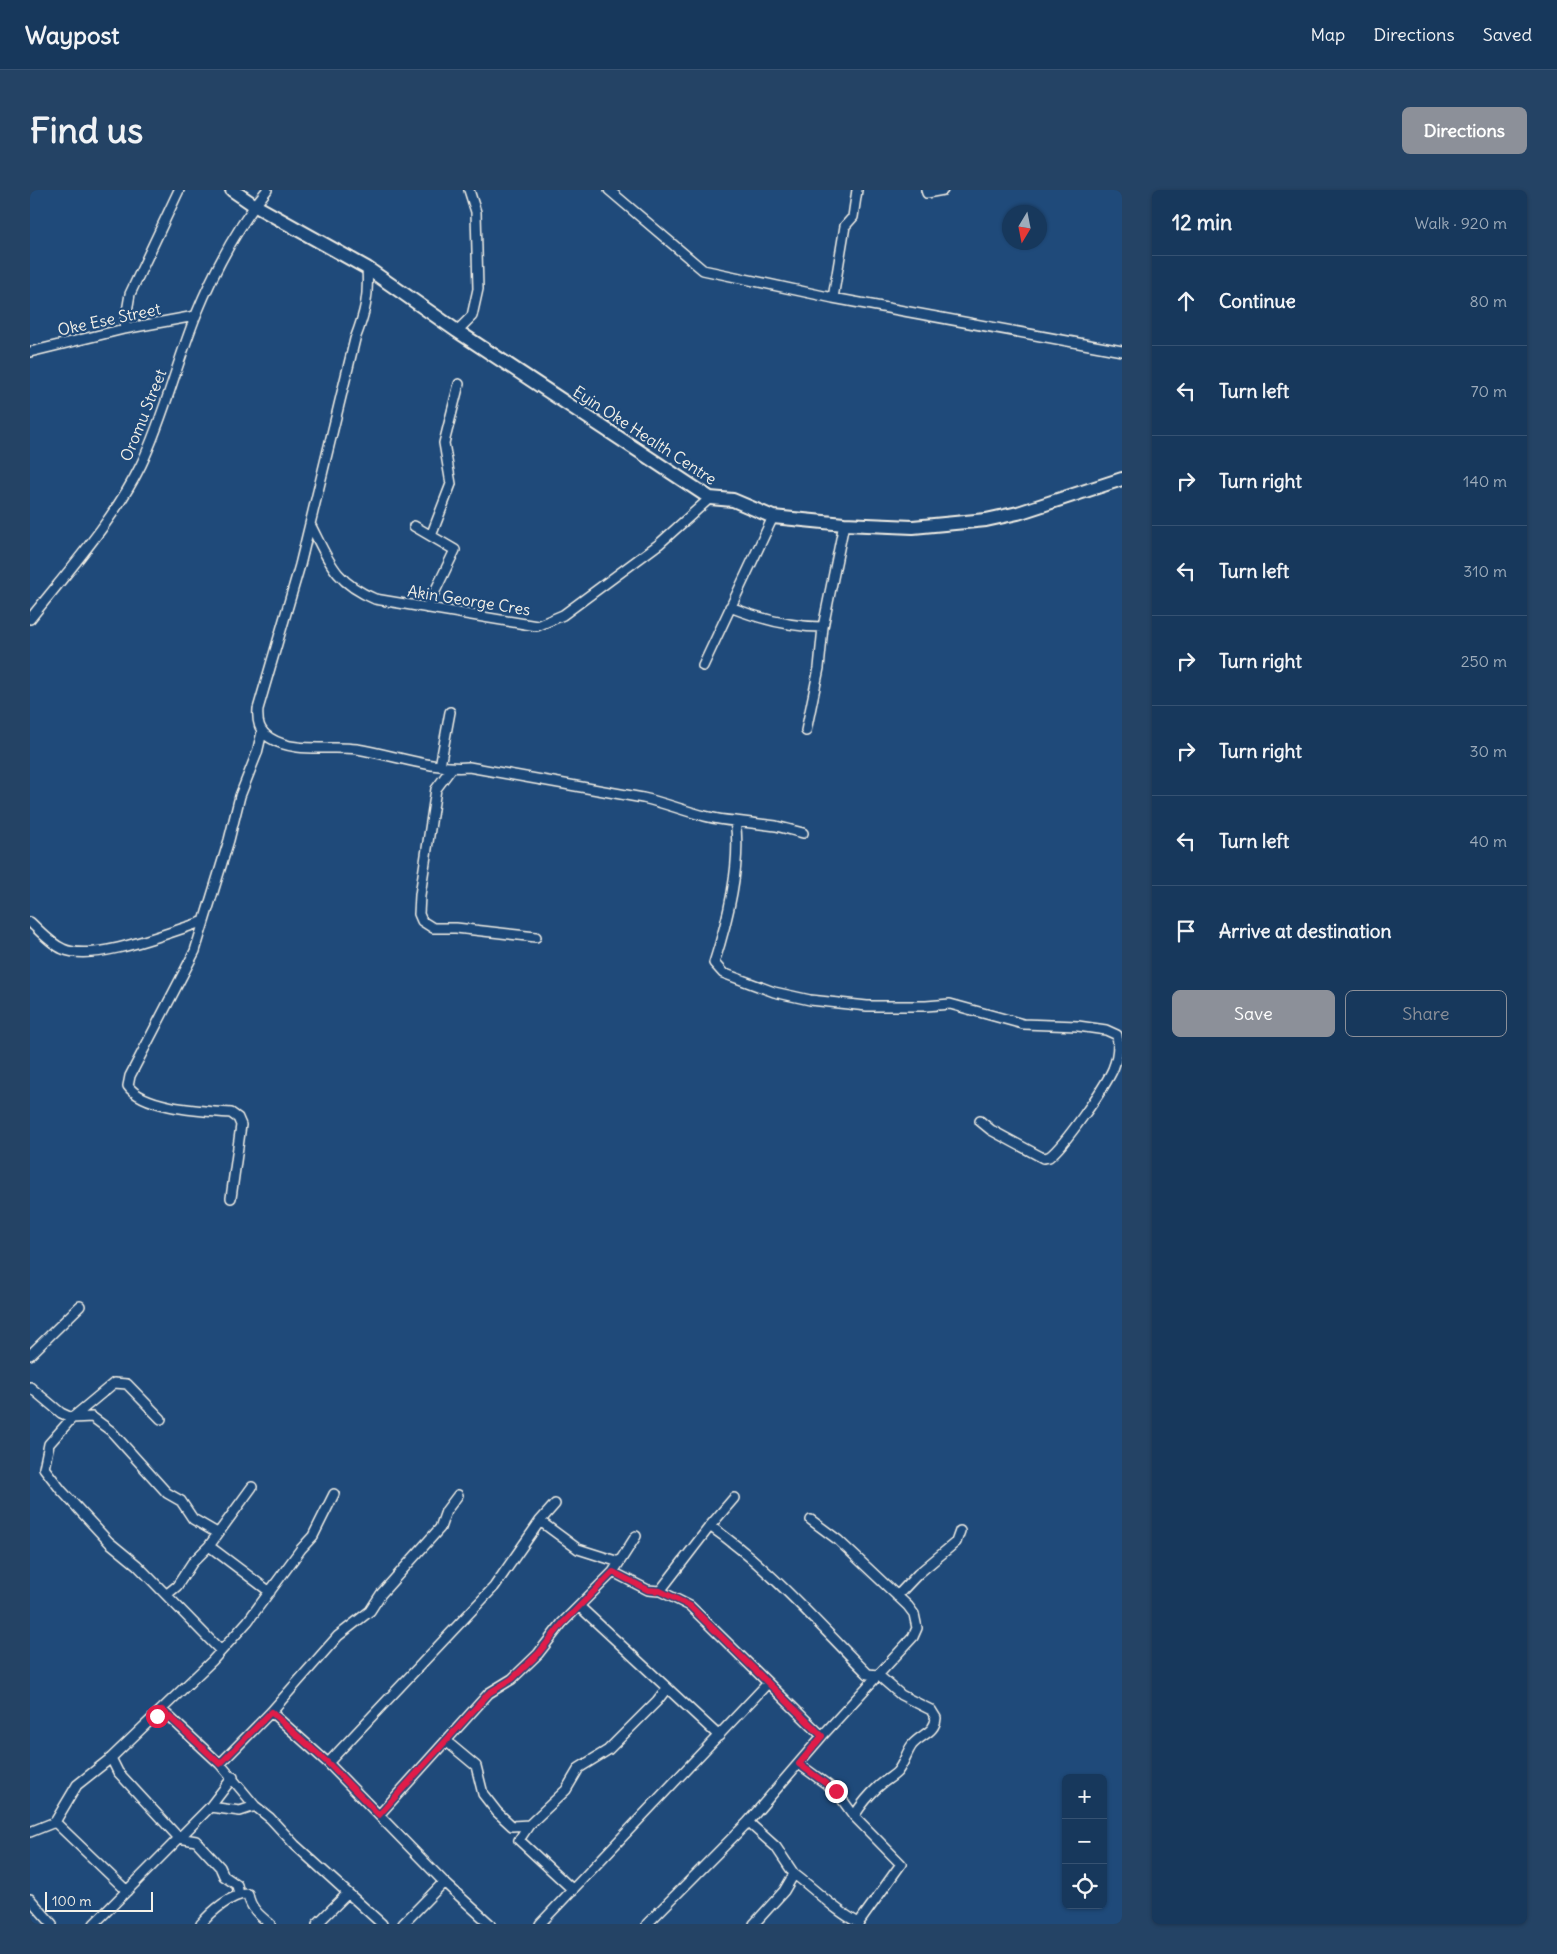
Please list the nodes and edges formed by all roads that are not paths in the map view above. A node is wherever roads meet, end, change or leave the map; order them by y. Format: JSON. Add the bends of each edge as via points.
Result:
{"nodes":[{"id":1,"x":179,"y":190,"type":"edge"},
{"id":2,"x":232,"y":190,"type":"edge"},
{"id":3,"x":267,"y":190,"type":"edge"},
{"id":4,"x":469,"y":190,"type":"edge"},
{"id":5,"x":609,"y":190,"type":"edge"},
{"id":6,"x":857,"y":190,"type":"edge"},
{"id":7,"x":926,"y":190,"type":"edge"},
{"id":8,"x":943,"y":190,"type":"edge"},
{"id":9,"x":254,"y":206,"type":"junction"},
{"id":10,"x":367,"y":268,"type":"junction"},
{"id":11,"x":834,"y":298,"type":"junction"},
{"id":12,"x":196,"y":316,"type":"junction"},
{"id":13,"x":124,"y":328,"type":"junction"},
{"id":14,"x":457,"y":331,"type":"junction"},
{"id":15,"x":1122,"y":350,"type":"edge"},
{"id":16,"x":30,"y":352,"type":"edge"},
{"id":17,"x":459,"y":384,"type":"dead end"},
{"id":18,"x":1122,"y":479,"type":"edge"},
{"id":19,"x":710,"y":498,"type":"junction"},
{"id":20,"x":774,"y":517,"type":"junction"},
{"id":21,"x":310,"y":524,"type":"junction"},
{"id":22,"x":844,"y":524,"type":"junction"},
{"id":23,"x":414,"y":526,"type":"dead end"},
{"id":24,"x":431,"y":536,"type":"junction"},
{"id":25,"x":428,"y":608,"type":"junction"},
{"id":26,"x":730,"y":608,"type":"junction"},
{"id":27,"x":30,"y":619,"type":"edge"},
{"id":28,"x":823,"y":627,"type":"junction"},
{"id":29,"x":704,"y":666,"type":"dead end"},
{"id":30,"x":450,"y":712,"type":"dead end"},
{"id":31,"x":806,"y":731,"type":"dead end"},
{"id":32,"x":262,"y":732,"type":"junction"},
{"id":33,"x":440,"y":766,"type":"junction"},
{"id":34,"x":451,"y":769,"type":"junction"},
{"id":35,"x":735,"y":821,"type":"junction"},
{"id":36,"x":803,"y":834,"type":"dead end"},
{"id":37,"x":30,"y":922,"type":"edge"},
{"id":38,"x":202,"y":922,"type":"junction"},
{"id":39,"x":536,"y":937,"type":"dead end"},
{"id":40,"x":980,"y":1121,"type":"dead end"},
{"id":41,"x":231,"y":1198,"type":"dead end"},
{"id":42,"x":80,"y":1306,"type":"dead end"},
{"id":43,"x":30,"y":1356,"type":"edge"},
{"id":44,"x":30,"y":1387,"type":"edge"},
{"id":45,"x":72,"y":1418,"type":"junction"},
{"id":46,"x":161,"y":1419,"type":"dead end"},
{"id":47,"x":252,"y":1487,"type":"dead end"},
{"id":48,"x":334,"y":1494,"type":"dead end"},
{"id":49,"x":458,"y":1495,"type":"dead end"},
{"id":50,"x":734,"y":1498,"type":"dead end"},
{"id":51,"x":555,"y":1504,"type":"dead end"},
{"id":52,"x":812,"y":1520,"type":"dead end"},
{"id":53,"x":540,"y":1521,"type":"junction"},
{"id":54,"x":710,"y":1526,"type":"junction"},
{"id":55,"x":960,"y":1531,"type":"dead end"},
{"id":56,"x":217,"y":1532,"type":"junction"},
{"id":57,"x":636,"y":1536,"type":"dead end"},
{"id":58,"x":209,"y":1546,"type":"junction"},
{"id":59,"x":619,"y":1562,"type":"junction"},
{"id":60,"x":613,"y":1572,"type":"junction"},
{"id":61,"x":660,"y":1591,"type":"junction"},
{"id":62,"x":270,"y":1592,"type":"junction"},
{"id":63,"x":166,"y":1596,"type":"junction"},
{"id":64,"x":896,"y":1596,"type":"junction"},
{"id":65,"x":580,"y":1607,"type":"junction"},
{"id":66,"x":221,"y":1651,"type":"junction"},
{"id":67,"x":878,"y":1675,"type":"junction"},
{"id":68,"x":768,"y":1683,"type":"junction"},
{"id":69,"x":667,"y":1688,"type":"junction"},
{"id":70,"x":162,"y":1710,"type":"junction"},
{"id":71,"x":271,"y":1712,"type":"junction"},
{"id":72,"x":719,"y":1736,"type":"junction"},
{"id":73,"x":822,"y":1736,"type":"junction"},
{"id":74,"x":446,"y":1741,"type":"junction"},
{"id":75,"x":111,"y":1758,"type":"junction"},
{"id":76,"x":328,"y":1763,"type":"junction"},
{"id":77,"x":220,"y":1764,"type":"junction"},
{"id":78,"x":799,"y":1764,"type":"junction"},
{"id":79,"x":233,"y":1777,"type":"junction"},
{"id":80,"x":255,"y":1806,"type":"junction"},
{"id":81,"x":210,"y":1807,"type":"junction"},
{"id":82,"x":379,"y":1815,"type":"junction"},
{"id":83,"x":854,"y":1816,"type":"junction"},
{"id":84,"x":55,"y":1822,"type":"junction"},
{"id":85,"x":748,"y":1822,"type":"junction"},
{"id":86,"x":529,"y":1825,"type":"junction"},
{"id":87,"x":30,"y":1832,"type":"edge"},
{"id":88,"x":179,"y":1838,"type":"junction"},
{"id":89,"x":794,"y":1874,"type":"junction"},
{"id":90,"x":444,"y":1882,"type":"junction"},
{"id":91,"x":573,"y":1890,"type":"junction"},
{"id":92,"x":127,"y":1891,"type":"junction"},
{"id":93,"x":347,"y":1894,"type":"junction"},
{"id":94,"x":238,"y":1895,"type":"junction"},
{"id":95,"x":30,"y":1899,"type":"edge"},
{"id":96,"x":52,"y":1924,"type":"edge"},
{"id":97,"x":94,"y":1924,"type":"edge"},
{"id":98,"x":201,"y":1924,"type":"edge"},
{"id":99,"x":270,"y":1924,"type":"edge"},
{"id":100,"x":317,"y":1924,"type":"edge"},
{"id":101,"x":382,"y":1924,"type":"edge"},
{"id":102,"x":403,"y":1924,"type":"edge"},
{"id":103,"x":490,"y":1924,"type":"edge"},
{"id":104,"x":540,"y":1924,"type":"edge"},
{"id":105,"x":647,"y":1924,"type":"edge"},
{"id":106,"x":754,"y":1924,"type":"edge"},
{"id":107,"x":859,"y":1924,"type":"edge"}],
"edges":[{"from":1,"to":13,"type":"street","via":[[130,294]]},
{"from":2,"to":9,"type":"main road","name":"Eyin Oke Health Centre"},
{"from":3,"to":9,"type":"street","name":"Oromu Street"},
{"from":4,"to":14,"type":"street","via":[[476,212],[478,289],[472,316]]},
{"from":5,"to":11,"type":"street","via":[[703,270]]},
{"from":6,"to":11,"type":"street","via":[[852,217],[845,226]]},
{"from":7,"to":8,"type":"street","via":[[927,194]]},
{"from":9,"to":10,"type":"main road","name":"Eyin Oke Health Centre"},
{"from":9,"to":12,"type":"street","name":"Oromu Street","via":[[225,253]]},
{"from":10,"to":14,"type":"main road","name":"Eyin Oke Health Centre"},
{"from":10,"to":21,"type":"street","via":[[367,308],[355,339]]},
{"from":11,"to":15,"type":"street"},
{"from":12,"to":13,"type":"street","name":"Oke Ese Street"},
{"from":12,"to":27,"type":"street","name":"Oromu Street","via":[[140,467],[100,530]]},
{"from":13,"to":16,"type":"street","name":"Oke Ese Street"},
{"from":14,"to":19,"type":"main road","name":"Eyin Oke Health Centre"},
{"from":17,"to":24,"type":"street","via":[[444,442],[452,484]]},
{"from":18,"to":22,"type":"main road","name":"Eyin Oke Health Centre","via":[[1018,513],[986,520],[914,528]]},
{"from":19,"to":20,"type":"main road","name":"Eyin Oke Health Centre","via":[[733,500]]},
{"from":19,"to":25,"type":"street","name":"Akin George Cres","via":[[659,544],[551,621],[529,626]]},
{"from":20,"to":22,"type":"main road","name":"Eyin Oke Health Centre"},
{"from":20,"to":26,"type":"street"},
{"from":21,"to":25,"type":"street","name":"Akin George Cres","via":[[331,565],[355,591],[375,599]]},
{"from":21,"to":32,"type":"street","via":[[258,709],[257,721]]},
{"from":22,"to":28,"type":"street"},
{"from":23,"to":24,"type":"street"},
{"from":24,"to":25,"type":"street","via":[[455,550]]},
{"from":26,"to":28,"type":"street","via":[[776,623]]},
{"from":26,"to":29,"type":"street"},
{"from":28,"to":31,"type":"street","via":[[819,668]]},
{"from":30,"to":33,"type":"street"},
{"from":32,"to":33,"type":"street","via":[[272,739],[301,746],[356,749]]},
{"from":32,"to":38,"type":"street"},
{"from":33,"to":34,"type":"street"},
{"from":34,"to":35,"type":"street","via":[[470,767],[643,798],[700,816]]},
{"from":34,"to":39,"type":"street","via":[[436,789],[418,914],[433,928]]},
{"from":35,"to":36,"type":"street","via":[[776,826]]},
{"from":35,"to":40,"type":"street","via":[[737,839],[730,910],[714,963],[723,973],[774,992],[810,1000],[867,1006],[950,1004],[1023,1024],[1078,1026],[1106,1030],[1116,1035],[1117,1053],[1113,1068],[1052,1156],[1043,1158]]},
{"from":37,"to":38,"type":"street","via":[[62,949],[84,953],[115,948]]},
{"from":38,"to":41,"type":"street","via":[[195,951],[130,1076],[128,1086],[133,1094],[162,1104],[231,1113],[238,1118],[241,1125]]},
{"from":42,"to":43,"type":"street"},
{"from":44,"to":45,"type":"street","via":[[61,1413]]},
{"from":45,"to":46,"type":"street","via":[[117,1382],[126,1384]]},
{"from":45,"to":56,"type":"street","via":[[92,1417],[110,1431],[149,1476],[181,1502],[193,1519]]},
{"from":45,"to":63,"type":"street","via":[[49,1444],[44,1468],[109,1542],[137,1565]]},
{"from":47,"to":56,"type":"street"},
{"from":48,"to":62,"type":"street","via":[[313,1536]]},
{"from":49,"to":71,"type":"street","via":[[440,1528],[370,1611],[338,1636]]},
{"from":50,"to":54,"type":"street"},
{"from":51,"to":53,"type":"street"},
{"from":52,"to":64,"type":"street","via":[[838,1540]]},
{"from":53,"to":59,"type":"street","via":[[578,1549]]},
{"from":53,"to":76,"type":"street","via":[[494,1588]]},
{"from":54,"to":61,"type":"street"},
{"from":54,"to":67,"type":"street","via":[[734,1542],[868,1674]]},
{"from":55,"to":64,"type":"street","via":[[956,1542]]},
{"from":56,"to":58,"type":"street"},
{"from":57,"to":59,"type":"street"},
{"from":58,"to":62,"type":"street"},
{"from":58,"to":63,"type":"street"},
{"from":59,"to":60,"type":"street"},
{"from":60,"to":61,"type":"street","via":[[648,1590]]},
{"from":60,"to":65,"type":"street"},
{"from":61,"to":68,"type":"street","via":[[690,1606]]},
{"from":62,"to":66,"type":"street"},
{"from":63,"to":66,"type":"street"},
{"from":64,"to":67,"type":"street","via":[[914,1614],[917,1628],[913,1637]]},
{"from":65,"to":69,"type":"street"},
{"from":65,"to":74,"type":"street","via":[[512,1679],[489,1693]]},
{"from":66,"to":70,"type":"street"},
{"from":67,"to":73,"type":"street"},
{"from":67,"to":83,"type":"street","via":[[901,1695],[931,1710],[936,1724],[911,1746],[896,1773],[866,1798]]},
{"from":68,"to":72,"type":"street"},
{"from":68,"to":73,"type":"street"},
{"from":69,"to":72,"type":"street"},
{"from":69,"to":86,"type":"street","via":[[608,1750],[579,1768],[566,1790]]},
{"from":70,"to":75,"type":"street"},
{"from":70,"to":77,"type":"street"},
{"from":71,"to":76,"type":"street"},
{"from":71,"to":77,"type":"street"},
{"from":72,"to":91,"type":"street"},
{"from":73,"to":78,"type":"street"},
{"from":74,"to":82,"type":"street"},
{"from":74,"to":86,"type":"street","via":[[476,1766],[483,1794],[497,1812],[512,1826]]},
{"from":75,"to":84,"type":"street","via":[[77,1785]]},
{"from":75,"to":88,"type":"street","via":[[118,1772]]},
{"from":76,"to":82,"type":"street"},
{"from":77,"to":79,"type":"street"},
{"from":78,"to":83,"type":"street","via":[[836,1791]]},
{"from":78,"to":85,"type":"street"},
{"from":79,"to":80,"type":"street"},
{"from":79,"to":81,"type":"street"},
{"from":80,"to":81,"type":"street","via":[[240,1811]]},
{"from":80,"to":93,"type":"street"},
{"from":81,"to":88,"type":"street"},
{"from":82,"to":90,"type":"street"},
{"from":83,"to":107,"type":"street","via":[[901,1864]]},
{"from":84,"to":87,"type":"street"},
{"from":84,"to":92,"type":"street"},
{"from":85,"to":89,"type":"street","via":[[776,1847]]},
{"from":85,"to":105,"type":"street"},
{"from":86,"to":91,"type":"street","via":[[520,1840]]},
{"from":88,"to":92,"type":"street"},
{"from":88,"to":94,"type":"street","via":[[196,1841],[224,1876],[238,1885]]},
{"from":89,"to":106,"type":"street","via":[[784,1891]]},
{"from":89,"to":107,"type":"street"},
{"from":90,"to":102,"type":"street"},
{"from":90,"to":103,"type":"street"},
{"from":91,"to":104,"type":"street"},
{"from":92,"to":97,"type":"street"},
{"from":93,"to":100,"type":"street"},
{"from":93,"to":101,"type":"street"},
{"from":94,"to":98,"type":"street"},
{"from":94,"to":99,"type":"street","via":[[248,1894],[257,1914]]},
{"from":95,"to":96,"type":"street"}]}
